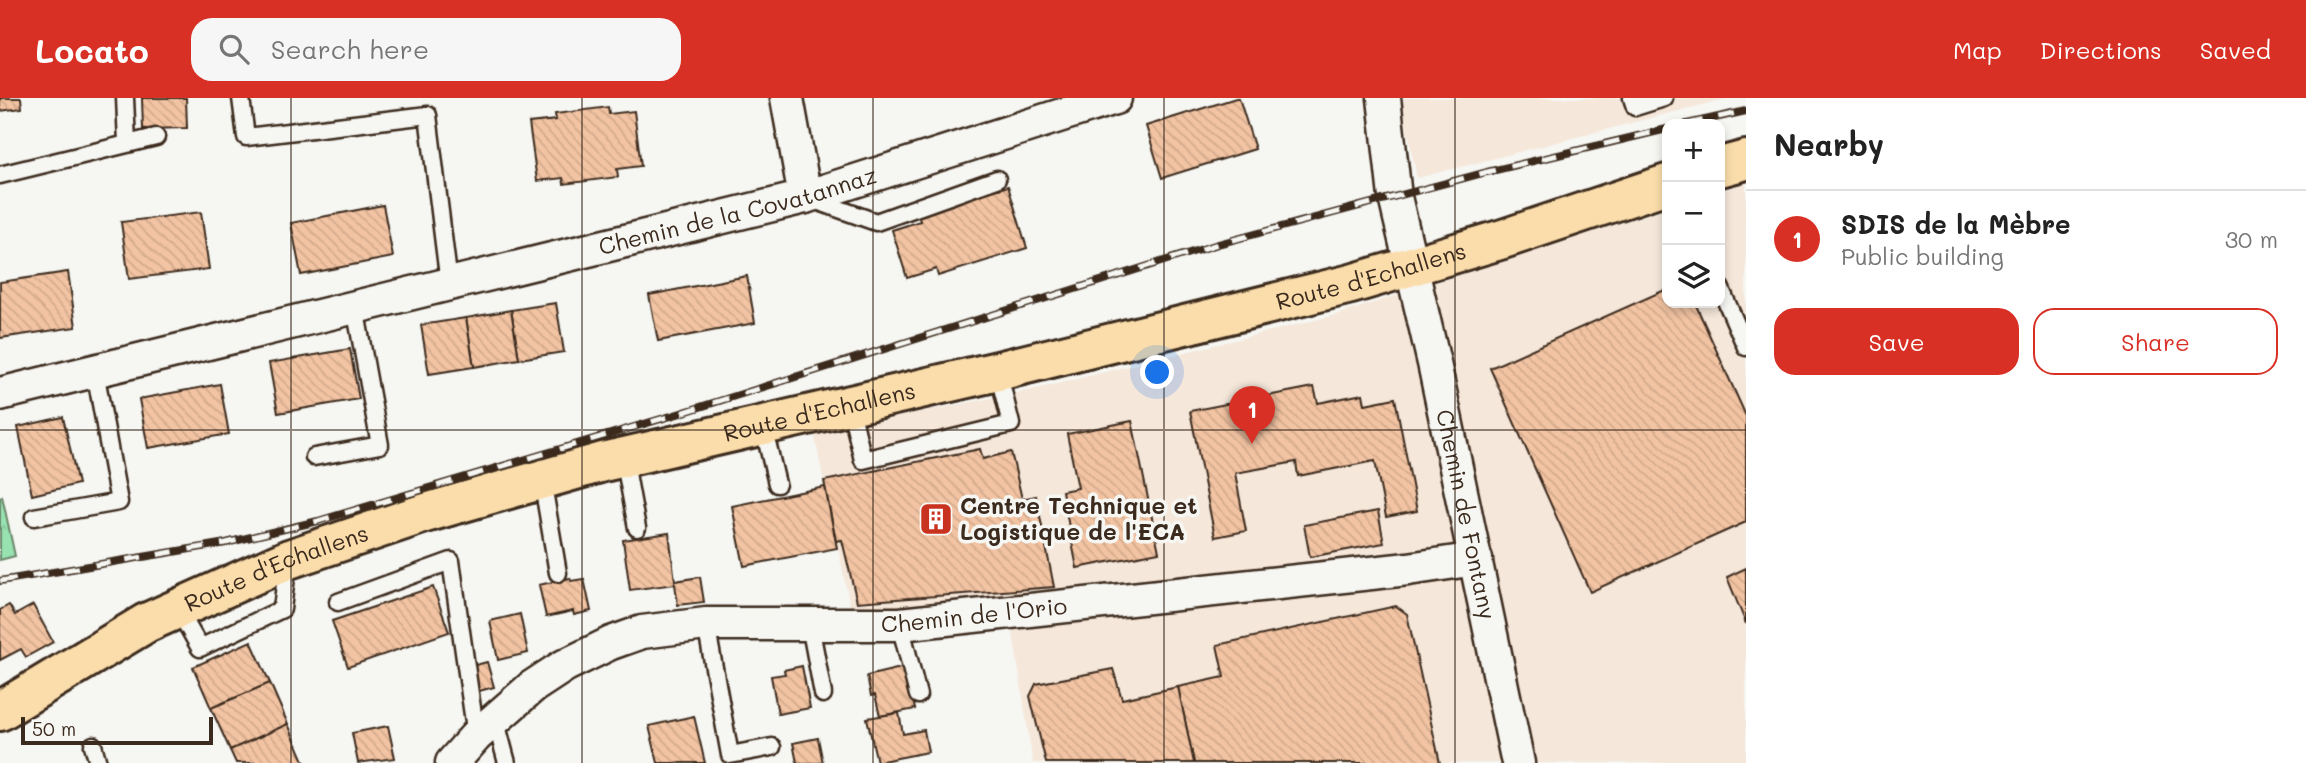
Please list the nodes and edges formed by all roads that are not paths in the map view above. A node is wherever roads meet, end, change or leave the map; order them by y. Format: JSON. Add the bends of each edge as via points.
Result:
{"nodes":[{"id":1,"x":125,"y":98,"type":"edge"},
{"id":2,"x":242,"y":98,"type":"edge"},
{"id":3,"x":787,"y":98,"type":"edge"},
{"id":4,"x":1115,"y":98,"type":"edge"},
{"id":5,"x":1384,"y":98,"type":"edge"},
{"id":6,"x":1632,"y":98,"type":"edge"},
{"id":7,"x":1664,"y":98,"type":"edge"},
{"id":8,"x":156,"y":137,"type":"dead end"},
{"id":9,"x":127,"y":143,"type":"junction"},
{"id":10,"x":1746,"y":160,"type":"edge"},
{"id":11,"x":1725,"y":166,"type":"edge"},
{"id":12,"x":0,"y":175,"type":"edge"},
{"id":13,"x":997,"y":179,"type":"dead end"},
{"id":14,"x":1662,"y":186,"type":"edge"},
{"id":15,"x":805,"y":197,"type":"junction"},
{"id":16,"x":1411,"y":267,"type":"junction"},
{"id":17,"x":449,"y":284,"type":"junction"},
{"id":18,"x":1725,"y":299,"type":"edge"},
{"id":19,"x":355,"y":307,"type":"junction"},
{"id":20,"x":1746,"y":347,"type":"edge"},
{"id":21,"x":95,"y":370,"type":"junction"},
{"id":22,"x":998,"y":371,"type":"junction"},
{"id":23,"x":0,"y":394,"type":"edge"},
{"id":24,"x":850,"y":405,"type":"junction"},
{"id":25,"x":763,"y":425,"type":"junction"},
{"id":26,"x":314,"y":457,"type":"dead end"},
{"id":27,"x":624,"y":457,"type":"junction"},
{"id":28,"x":542,"y":479,"type":"junction"},
{"id":29,"x":777,"y":484,"type":"dead end"},
{"id":30,"x":34,"y":517,"type":"dead end"},
{"id":31,"x":638,"y":528,"type":"dead end"},
{"id":32,"x":1476,"y":559,"type":"junction"},
{"id":33,"x":558,"y":573,"type":"dead end"},
{"id":34,"x":338,"y":603,"type":"dead end"},
{"id":35,"x":706,"y":624,"type":"junction"},
{"id":36,"x":900,"y":624,"type":"junction"},
{"id":37,"x":810,"y":625,"type":"junction"},
{"id":38,"x":823,"y":694,"type":"dead end"},
{"id":39,"x":918,"y":695,"type":"dead end"},
{"id":40,"x":0,"y":711,"type":"edge"},
{"id":41,"x":486,"y":727,"type":"junction"},
{"id":42,"x":93,"y":745,"type":"dead end"},
{"id":43,"x":772,"y":747,"type":"dead end"},
{"id":44,"x":98,"y":763,"type":"edge"},
{"id":45,"x":452,"y":763,"type":"edge"},
{"id":46,"x":507,"y":763,"type":"edge"},
{"id":47,"x":1518,"y":763,"type":"edge"}],
"edges":[{"from":1,"to":9,"type":"lane"},
{"from":2,"to":17,"type":"lane","via":[[246,137],[428,115]]},
{"from":3,"to":15,"type":"street"},
{"from":4,"to":15,"type":"street","name":"Chemin de la Covatannaz"},
{"from":5,"to":16,"type":"street","name":"Chemin de Fontany","via":[[1395,197]]},
{"from":6,"to":7,"type":"lane","via":[[1635,107]]},
{"from":8,"to":9,"type":"lane"},
{"from":9,"to":12,"type":"lane"},
{"from":10,"to":11,"type":"main road"},
{"from":13,"to":15,"type":"lane","via":[[876,222]]},
{"from":14,"to":16,"type":"main road","name":"Route d'Echallens"},
{"from":15,"to":17,"type":"street","name":"Chemin de la Covatannaz"},
{"from":16,"to":22,"type":"main road","name":"Route d'Echallens"},
{"from":16,"to":32,"type":"street","name":"Chemin de Fontany"},
{"from":17,"to":19,"type":"street","name":"Chemin de la Covatannaz"},
{"from":18,"to":20,"type":"lane"},
{"from":19,"to":21,"type":"street","name":"Chemin de la Covatannaz"},
{"from":19,"to":26,"type":"lane","via":[[380,445]]},
{"from":21,"to":23,"type":"street","name":"Chemin de la Covatannaz"},
{"from":21,"to":30,"type":"lane","via":[[119,502]]},
{"from":22,"to":24,"type":"main road","name":"Route d'Echallens"},
{"from":22,"to":24,"type":"lane","via":[[1011,424],[863,460]]},
{"from":24,"to":25,"type":"main road","name":"Route d'Echallens"},
{"from":25,"to":27,"type":"main road","name":"Route d'Echallens"},
{"from":25,"to":29,"type":"lane"},
{"from":27,"to":28,"type":"main road","name":"Route d'Echallens"},
{"from":27,"to":31,"type":"lane"},
{"from":28,"to":33,"type":"lane"},
{"from":28,"to":40,"type":"main road","name":"Route d'Echallens","via":[[289,559],[146,623]]},
{"from":32,"to":36,"type":"street","name":"Chemin de l'Orio"},
{"from":32,"to":47,"type":"street","name":"Chemin de Fontany"},
{"from":34,"to":41,"type":"lane","via":[[451,561]]},
{"from":35,"to":37,"type":"street","name":"Chemin de l'Orio"},
{"from":35,"to":41,"type":"street","name":"Chemin de l'Orio","via":[[642,632],[611,643],[532,687]]},
{"from":35,"to":43,"type":"lane","via":[[730,755]]},
{"from":36,"to":37,"type":"street","name":"Chemin de l'Orio"},
{"from":36,"to":39,"type":"lane"},
{"from":37,"to":38,"type":"lane"},
{"from":41,"to":45,"type":"street","name":"Chemin de l'Orio"},
{"from":41,"to":46,"type":"lane"},
{"from":42,"to":44,"type":"lane"}]}
